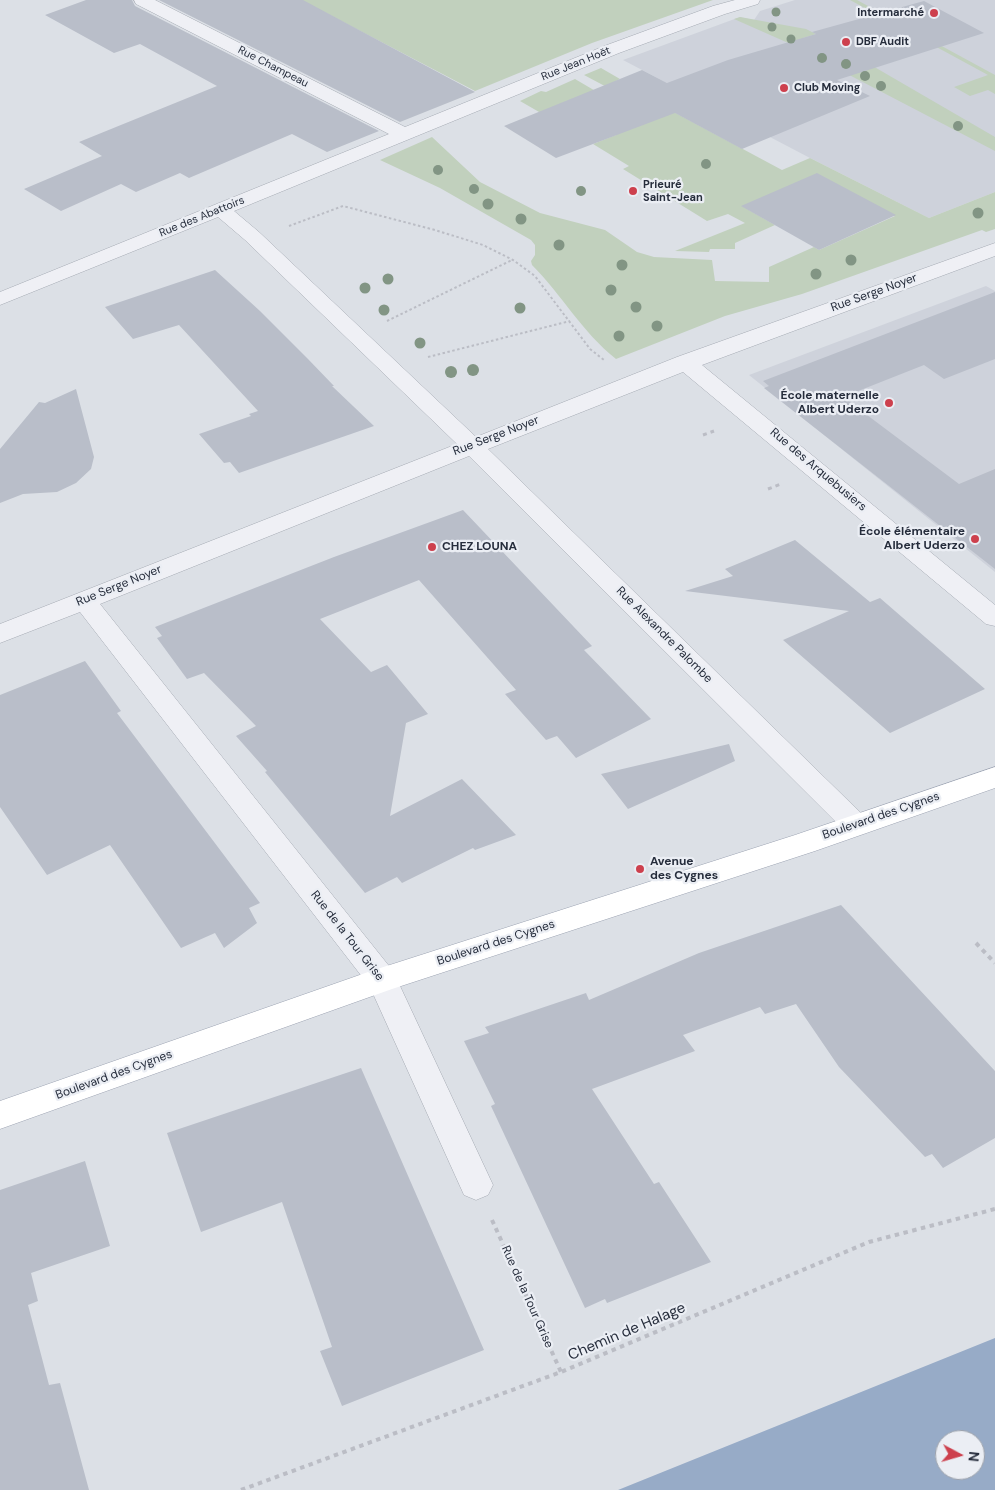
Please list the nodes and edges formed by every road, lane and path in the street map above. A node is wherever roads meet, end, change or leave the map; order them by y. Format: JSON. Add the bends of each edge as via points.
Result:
{"nodes":[{"id":1,"x":142,"y":0,"type":"edge"},
{"id":2,"x":752,"y":0,"type":"edge"},
{"id":3,"x":404,"y":134,"type":"junction"},
{"id":4,"x":220,"y":209,"type":"junction"},
{"id":5,"x":252,"y":236,"type":"junction"},
{"id":6,"x":995,"y":249,"type":"edge"},
{"id":7,"x":513,"y":260,"type":"junction"},
{"id":8,"x":0,"y":299,"type":"edge"},
{"id":9,"x":570,"y":321,"type":"junction"},
{"id":10,"x":386,"y":322,"type":"dead end"},
{"id":11,"x":427,"y":357,"type":"dead end"},
{"id":12,"x":685,"y":362,"type":"junction"},
{"id":13,"x":632,"y":382,"type":"junction"},
{"id":14,"x":471,"y":446,"type":"junction"},
{"id":15,"x":84,"y":600,"type":"junction"},
{"id":16,"x":995,"y":618,"type":"edge"},
{"id":17,"x":0,"y":634,"type":"edge"},
{"id":18,"x":995,"y":777,"type":"edge"},
{"id":19,"x":856,"y":825,"type":"junction"},
{"id":20,"x":976,"y":943,"type":"dead end"},
{"id":21,"x":995,"y":963,"type":"edge"},
{"id":22,"x":382,"y":980,"type":"junction"},
{"id":23,"x":0,"y":1115,"type":"edge"},
{"id":24,"x":476,"y":1185,"type":"joint"},
{"id":25,"x":995,"y":1209,"type":"edge"},
{"id":26,"x":561,"y":1372,"type":"junction"},
{"id":27,"x":242,"y":1490,"type":"edge"}],
"edges":[{"from":1,"to":3,"type":"street","name":"Rue Champeau"},
{"from":2,"to":3,"type":"street","name":"Rue Jean Hoët","via":[[613,49]]},
{"from":3,"to":4,"type":"street","name":"Rue des Abattoirs"},
{"from":4,"to":5,"type":"street","name":"Rue Alexandre Palombe"},
{"from":4,"to":8,"type":"street","name":"Rue des Abattoirs"},
{"from":5,"to":7,"type":"path","via":[[272,228],[292,226],[343,206],[475,242]]},
{"from":5,"to":14,"type":"street","name":"Rue Alexandre Palombe"},
{"from":6,"to":12,"type":"street","name":"Rue Serge Noyer"},
{"from":7,"to":9,"type":"path","via":[[536,276]]},
{"from":7,"to":10,"type":"path"},
{"from":9,"to":11,"type":"path"},
{"from":9,"to":13,"type":"path","via":[[590,349]]},
{"from":12,"to":13,"type":"street","name":"Rue Serge Noyer"},
{"from":12,"to":16,"type":"street","name":"Rue des Arquebusiers"},
{"from":13,"to":14,"type":"street","name":"Rue Serge Noyer"},
{"from":14,"to":15,"type":"street","name":"Rue Serge Noyer"},
{"from":14,"to":19,"type":"street","name":"Rue Alexandre Palombe"},
{"from":15,"to":17,"type":"street","name":"Rue Serge Noyer"},
{"from":15,"to":22,"type":"street","name":"Rue de la Tour Grise"},
{"from":18,"to":19,"type":"main road","name":"Boulevard des Cygnes"},
{"from":19,"to":22,"type":"main road","name":"Boulevard des Cygnes"},
{"from":20,"to":21,"type":"path"},
{"from":22,"to":23,"type":"main road","name":"Boulevard des Cygnes"},
{"from":22,"to":24,"type":"street","name":"Rue de la Tour Grise"},
{"from":24,"to":26,"type":"path","name":"Rue de la Tour Grise"},
{"from":25,"to":26,"type":"path","name":"Chemin de Halage","via":[[868,1242]]},
{"from":26,"to":27,"type":"path","name":"Chemin de Halage"}]}
